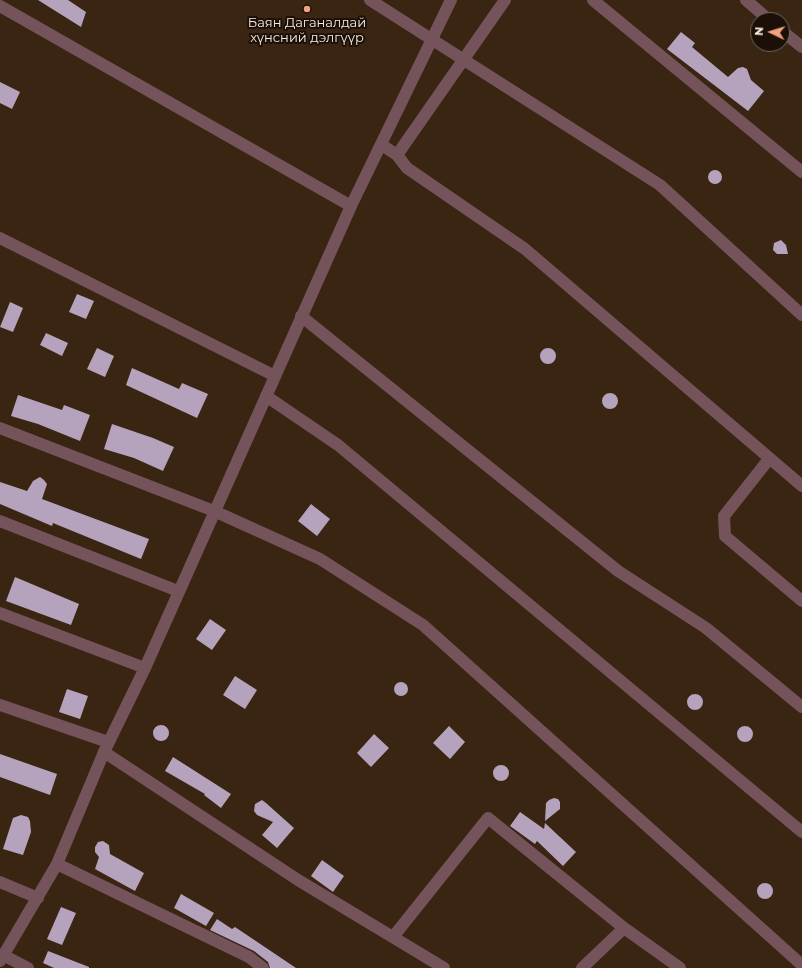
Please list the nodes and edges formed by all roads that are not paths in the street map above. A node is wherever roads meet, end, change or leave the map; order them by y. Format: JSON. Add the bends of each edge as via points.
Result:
{"nodes":[{"id":1,"x":370,"y":0,"type":"edge"},
{"id":2,"x":451,"y":0,"type":"edge"},
{"id":3,"x":505,"y":0,"type":"edge"},
{"id":4,"x":593,"y":0,"type":"edge"},
{"id":5,"x":746,"y":0,"type":"edge"},
{"id":6,"x":0,"y":6,"type":"edge"},
{"id":7,"x":760,"y":12,"type":"edge"},
{"id":8,"x":790,"y":37,"type":"edge"},
{"id":9,"x":433,"y":40,"type":"junction"},
{"id":10,"x":802,"y":47,"type":"edge"},
{"id":11,"x":465,"y":60,"type":"junction"},
{"id":12,"x":382,"y":145,"type":"junction"},
{"id":13,"x":398,"y":155,"type":"junction"},
{"id":14,"x":802,"y":172,"type":"edge"},
{"id":15,"x":352,"y":206,"type":"junction"},
{"id":16,"x":0,"y":238,"type":"edge"},
{"id":17,"x":802,"y":314,"type":"edge"},
{"id":18,"x":301,"y":316,"type":"junction"},
{"id":19,"x":275,"y":376,"type":"junction"},
{"id":20,"x":266,"y":396,"type":"junction"},
{"id":21,"x":0,"y":428,"type":"edge"},
{"id":22,"x":769,"y":459,"type":"junction"},
{"id":23,"x":802,"y":486,"type":"edge"},
{"id":24,"x":214,"y":510,"type":"junction"},
{"id":25,"x":0,"y":521,"type":"edge"},
{"id":26,"x":178,"y":591,"type":"junction"},
{"id":27,"x":802,"y":601,"type":"edge"},
{"id":28,"x":0,"y":613,"type":"edge"},
{"id":29,"x":145,"y":668,"type":"junction"},
{"id":30,"x":0,"y":705,"type":"edge"},
{"id":31,"x":802,"y":707,"type":"edge"},
{"id":32,"x":106,"y":747,"type":"junction"},
{"id":33,"x":802,"y":832,"type":"edge"},
{"id":34,"x":57,"y":864,"type":"junction"},
{"id":35,"x":0,"y":882,"type":"edge"},
{"id":36,"x":38,"y":898,"type":"junction"},
{"id":37,"x":624,"y":928,"type":"junction"},
{"id":38,"x":392,"y":937,"type":"junction"},
{"id":39,"x":1,"y":958,"type":"edge"},
{"id":40,"x":802,"y":965,"type":"edge"},
{"id":41,"x":28,"y":968,"type":"edge"},
{"id":42,"x":263,"y":968,"type":"edge"},
{"id":43,"x":444,"y":968,"type":"edge"},
{"id":44,"x":582,"y":968,"type":"edge"},
{"id":45,"x":680,"y":968,"type":"edge"}],
"edges":[{"from":1,"to":9,"type":"street"},
{"from":2,"to":9,"type":"street"},
{"from":3,"to":11,"type":"street"},
{"from":4,"to":14,"type":"street"},
{"from":5,"to":7,"type":"street"},
{"from":6,"to":15,"type":"street"},
{"from":8,"to":10,"type":"street"},
{"from":9,"to":11,"type":"street"},
{"from":9,"to":12,"type":"street"},
{"from":11,"to":13,"type":"street"},
{"from":11,"to":17,"type":"street","via":[[660,185]]},
{"from":12,"to":13,"type":"street"},
{"from":12,"to":15,"type":"street"},
{"from":13,"to":22,"type":"street","via":[[407,168],[525,249]]},
{"from":15,"to":18,"type":"street"},
{"from":16,"to":19,"type":"street"},
{"from":18,"to":19,"type":"street"},
{"from":18,"to":31,"type":"street","via":[[618,571],[706,628]]},
{"from":19,"to":20,"type":"street"},
{"from":20,"to":24,"type":"street"},
{"from":20,"to":33,"type":"street","via":[[338,445]]},
{"from":21,"to":24,"type":"street"},
{"from":22,"to":23,"type":"street"},
{"from":22,"to":27,"type":"street","via":[[724,516],[725,536]]},
{"from":24,"to":26,"type":"street"},
{"from":24,"to":40,"type":"street","via":[[320,559],[422,625]]},
{"from":25,"to":26,"type":"street"},
{"from":26,"to":29,"type":"street"},
{"from":28,"to":29,"type":"street"},
{"from":29,"to":32,"type":"street"},
{"from":30,"to":32,"type":"street"},
{"from":32,"to":34,"type":"street"},
{"from":32,"to":38,"type":"street","via":[[298,880]]},
{"from":34,"to":36,"type":"street"},
{"from":34,"to":42,"type":"street","via":[[249,957]]},
{"from":35,"to":36,"type":"street"},
{"from":36,"to":39,"type":"street"},
{"from":37,"to":38,"type":"street","via":[[488,818]]},
{"from":37,"to":44,"type":"street"},
{"from":37,"to":45,"type":"street"},
{"from":38,"to":43,"type":"street"},
{"from":39,"to":41,"type":"street"}]}
